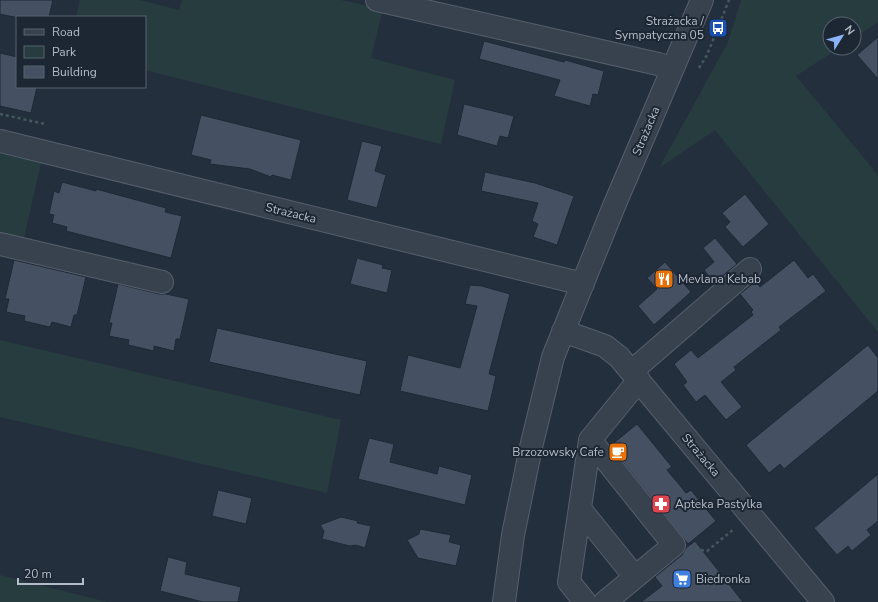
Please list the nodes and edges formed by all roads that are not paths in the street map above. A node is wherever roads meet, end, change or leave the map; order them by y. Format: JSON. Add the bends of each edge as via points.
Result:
{"nodes":[{"id":1,"x":377,"y":0,"type":"edge"},
{"id":2,"x":702,"y":0,"type":"edge"},
{"id":3,"x":673,"y":68,"type":"junction"},
{"id":4,"x":0,"y":141,"type":"edge"},
{"id":5,"x":0,"y":244,"type":"edge"},
{"id":6,"x":750,"y":269,"type":"dead end"},
{"id":7,"x":162,"y":282,"type":"dead end"},
{"id":8,"x":583,"y":284,"type":"junction"},
{"id":9,"x":563,"y":331,"type":"junction"},
{"id":10,"x":635,"y":375,"type":"junction"},
{"id":11,"x":590,"y":440,"type":"junction"},
{"id":12,"x":580,"y":509,"type":"junction"},
{"id":13,"x":635,"y":578,"type":"junction"},
{"id":14,"x":504,"y":602,"type":"edge"},
{"id":15,"x":585,"y":602,"type":"edge"},
{"id":16,"x":605,"y":602,"type":"edge"},
{"id":17,"x":824,"y":602,"type":"edge"}],
"edges":[{"from":1,"to":3,"type":"street"},
{"from":2,"to":3,"type":"street","name":"Strażacka"},
{"from":3,"to":8,"type":"street","name":"Strażacka"},
{"from":4,"to":8,"type":"street","name":"Strażacka"},
{"from":5,"to":7,"type":"street"},
{"from":6,"to":10,"type":"street"},
{"from":8,"to":9,"type":"street","name":"Strażacka"},
{"from":9,"to":10,"type":"street","name":"Strażacka","via":[[605,346]]},
{"from":9,"to":14,"type":"street","name":"Strażacka","via":[[553,357],[531,447],[512,535]]},
{"from":10,"to":11,"type":"street"},
{"from":10,"to":17,"type":"street","name":"Strażacka"},
{"from":11,"to":12,"type":"street"},
{"from":11,"to":13,"type":"street","via":[[674,545]]},
{"from":12,"to":13,"type":"street"},
{"from":12,"to":15,"type":"street","via":[[569,582]]},
{"from":13,"to":16,"type":"street"}]}
